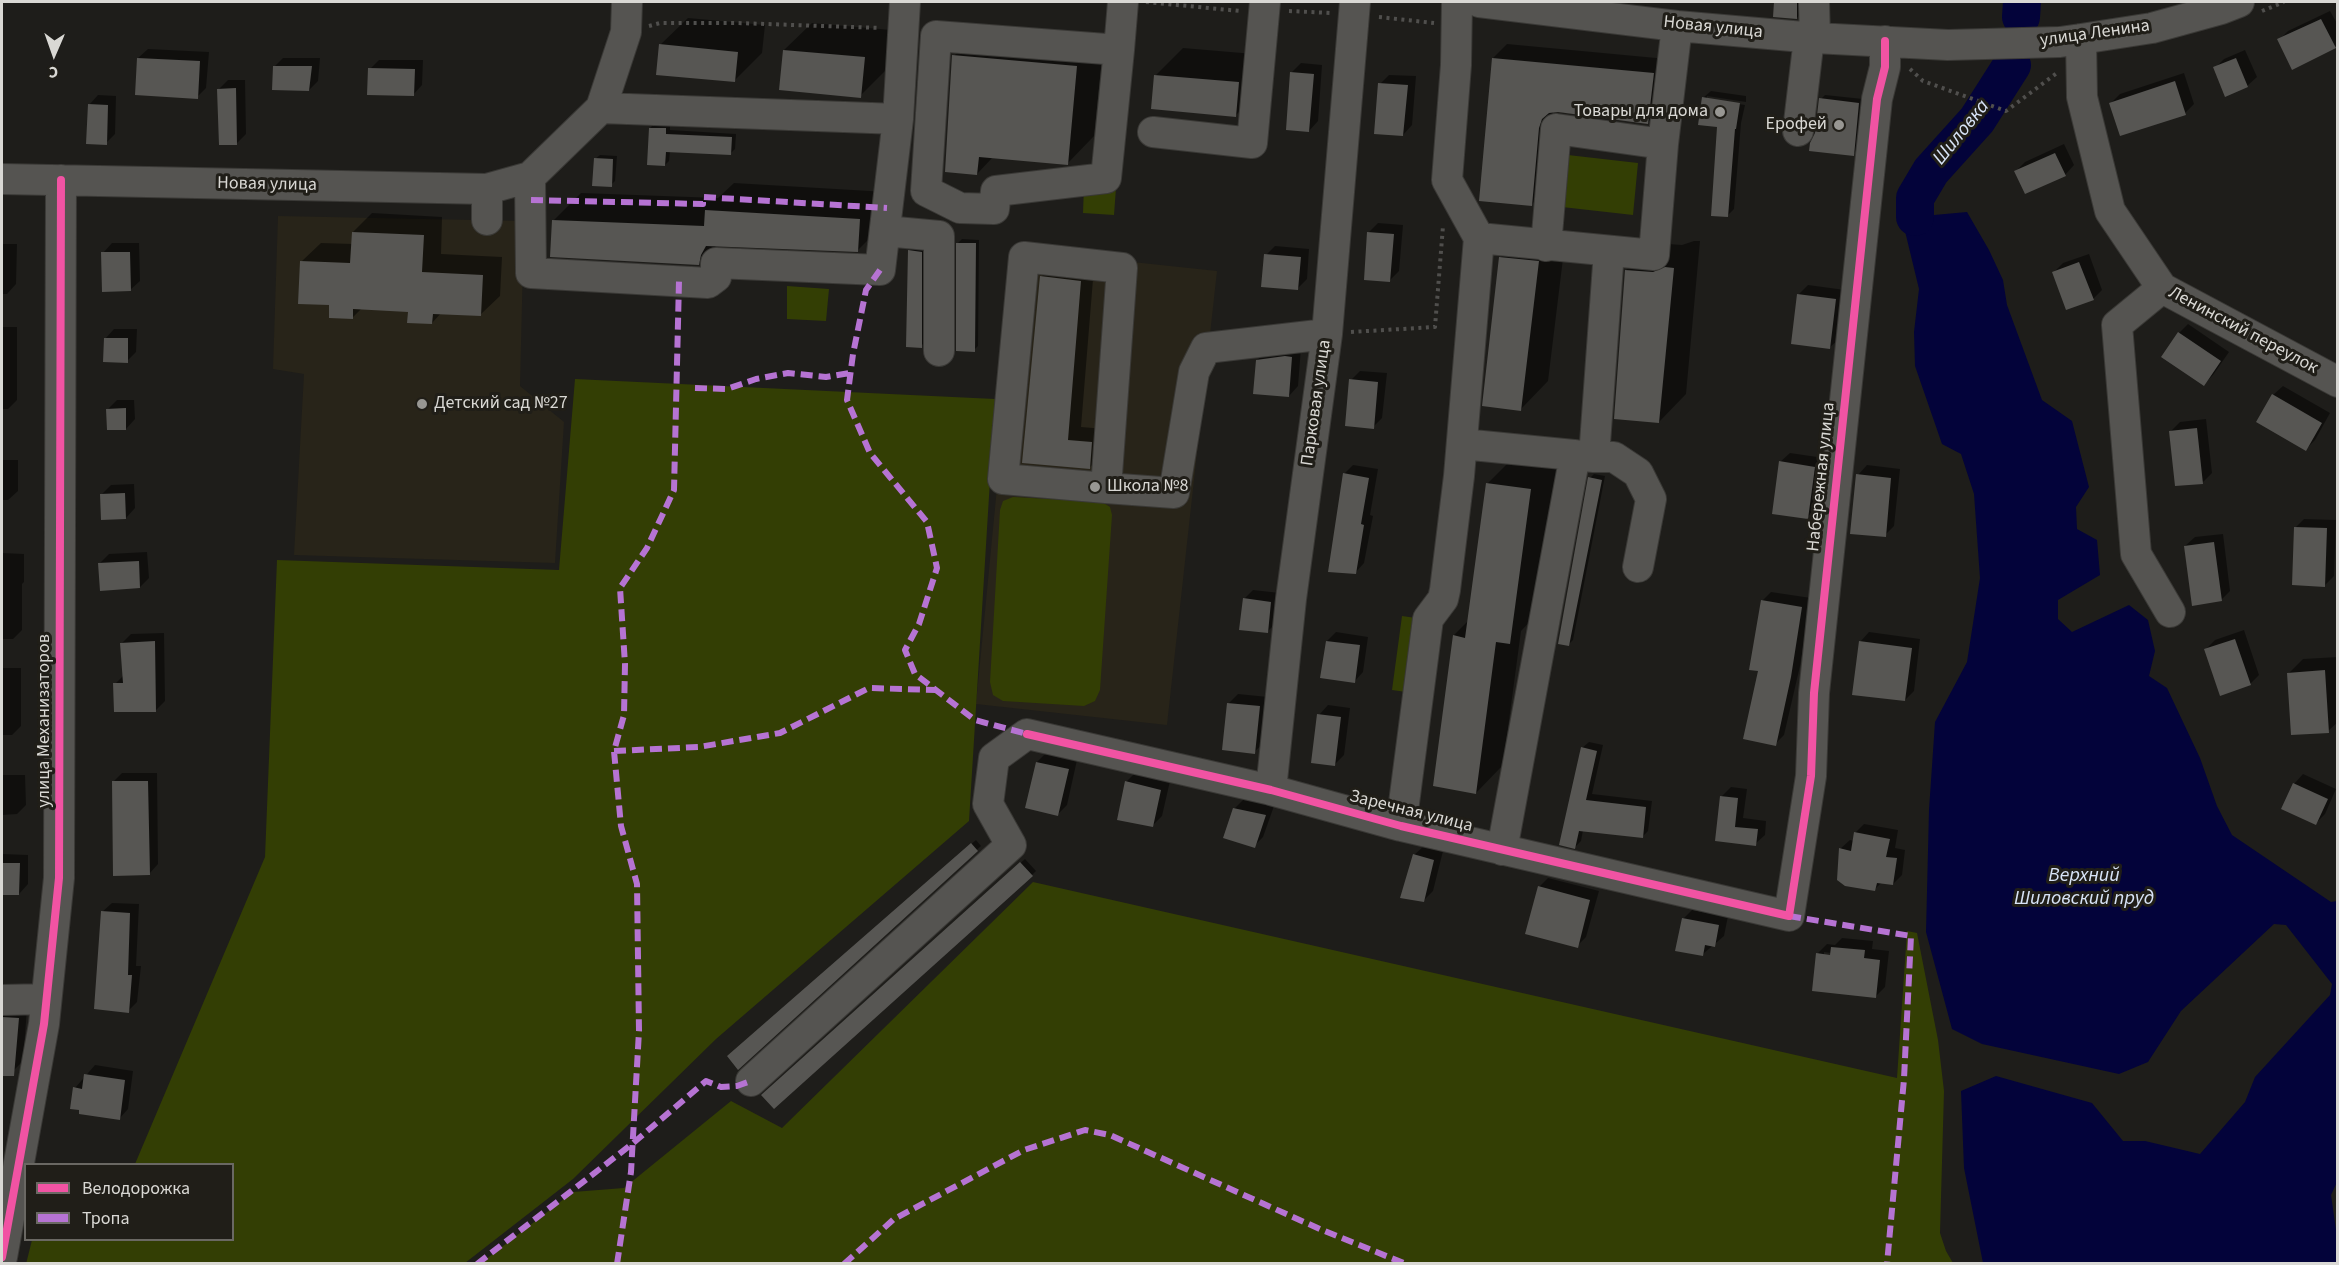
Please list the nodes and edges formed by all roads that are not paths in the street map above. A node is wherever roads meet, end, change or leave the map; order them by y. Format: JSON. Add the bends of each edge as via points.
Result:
{"nodes":[{"id":1,"x":627,"y":2,"type":"edge"},
{"id":2,"x":1123,"y":2,"type":"edge"},
{"id":3,"x":1457,"y":2,"type":"edge"},
{"id":4,"x":1479,"y":2,"type":"edge"},
{"id":5,"x":1814,"y":2,"type":"edge"},
{"id":6,"x":2239,"y":2,"type":"edge"},
{"id":7,"x":1265,"y":6,"type":"edge"},
{"id":8,"x":1355,"y":8,"type":"edge"},
{"id":9,"x":904,"y":15,"type":"edge"},
{"id":10,"x":1677,"y":26,"type":"junction"},
{"id":11,"x":1812,"y":38,"type":"junction"},
{"id":12,"x":1884,"y":41,"type":"junction"},
{"id":13,"x":1948,"y":45,"type":"joint"},
{"id":14,"x":2074,"y":46,"type":"junction"},
{"id":15,"x":1119,"y":50,"type":"junction"},
{"id":16,"x":601,"y":108,"type":"junction"},
{"id":17,"x":898,"y":119,"type":"junction"},
{"id":18,"x":1798,"y":131,"type":"dead end"},
{"id":19,"x":1153,"y":132,"type":"dead end"},
{"id":20,"x":1663,"y":144,"type":"junction"},
{"id":21,"x":530,"y":177,"type":"junction"},
{"id":22,"x":2,"y":179,"type":"edge"},
{"id":23,"x":61,"y":180,"type":"junction"},
{"id":24,"x":487,"y":189,"type":"junction"},
{"id":25,"x":487,"y":220,"type":"dead end"},
{"id":26,"x":885,"y":231,"type":"junction"},
{"id":27,"x":1479,"y":238,"type":"junction"},
{"id":28,"x":1546,"y":246,"type":"junction"},
{"id":29,"x":1609,"y":251,"type":"junction"},
{"id":30,"x":2162,"y":288,"type":"junction"},
{"id":31,"x":1327,"y":334,"type":"junction"},
{"id":32,"x":939,"y":351,"type":"dead end"},
{"id":33,"x":2337,"y":382,"type":"edge"},
{"id":34,"x":1462,"y":444,"type":"junction"},
{"id":35,"x":1585,"y":456,"type":"junction"},
{"id":36,"x":1106,"y":488,"type":"junction"},
{"id":37,"x":1638,"y":567,"type":"dead end"},
{"id":38,"x":2170,"y":612,"type":"dead end"},
{"id":39,"x":1271,"y":790,"type":"junction"},
{"id":40,"x":1401,"y":826,"type":"junction"},
{"id":41,"x":1502,"y":850,"type":"junction"},
{"id":42,"x":1789,"y":916,"type":"joint"},
{"id":43,"x":46,"y":999,"type":"junction"},
{"id":44,"x":2,"y":1000,"type":"edge"},
{"id":45,"x":751,"y":1081,"type":"dead end"},
{"id":46,"x":2,"y":1257,"type":"edge"}],
"edges":[{"from":1,"to":16,"type":"street","via":[[626,32]]},
{"from":2,"to":15,"type":"street"},
{"from":3,"to":27,"type":"street","via":[[1447,180]]},
{"from":4,"to":10,"type":"street","name":"Новая улица"},
{"from":5,"to":11,"type":"street"},
{"from":6,"to":14,"type":"street","name":"улица Ленина"},
{"from":7,"to":19,"type":"street","via":[[1252,143]]},
{"from":8,"to":31,"type":"street","name":"Парковая улица"},
{"from":9,"to":17,"type":"street"},
{"from":10,"to":11,"type":"street","name":"Новая улица"},
{"from":10,"to":20,"type":"street"},
{"from":11,"to":12,"type":"street","name":"Новая улица"},
{"from":11,"to":18,"type":"street"},
{"from":12,"to":13,"type":"street","name":"Новая улица"},
{"from":12,"to":42,"type":"street","name":"Набережная улица","via":[[1885,67],[1876,99],[1814,693],[1811,776]]},
{"from":13,"to":14,"type":"street","name":"улица Ленина"},
{"from":14,"to":30,"type":"street","name":"Ленинский переулок","via":[[2082,97],[2110,211]]},
{"from":15,"to":15,"type":"street","via":[[1107,177],[996,191],[994,209],[960,208],[926,191],[936,36]]},
{"from":16,"to":17,"type":"street"},
{"from":16,"to":21,"type":"street"},
{"from":17,"to":26,"type":"street"},
{"from":20,"to":28,"type":"street","via":[[1556,129]]},
{"from":20,"to":29,"type":"street","via":[[1654,255]]},
{"from":21,"to":24,"type":"street","name":"Новая улица"},
{"from":21,"to":26,"type":"street","via":[[531,273],[708,283],[716,277],[716,263],[880,270]]},
{"from":22,"to":23,"type":"street","name":"Новая улица"},
{"from":23,"to":24,"type":"street","name":"Новая улица"},
{"from":23,"to":43,"type":"street","name":"улица Механизаторов","via":[[59,878]]},
{"from":24,"to":25,"type":"street"},
{"from":26,"to":32,"type":"street","via":[[939,236]]},
{"from":27,"to":28,"type":"street"},
{"from":27,"to":34,"type":"street"},
{"from":28,"to":29,"type":"street"},
{"from":29,"to":35,"type":"street"},
{"from":30,"to":33,"type":"street","name":"Ленинский переулок"},
{"from":30,"to":38,"type":"street","via":[[2117,325],[2136,554]]},
{"from":31,"to":36,"type":"street","via":[[1206,348],[1194,372],[1174,493]]},
{"from":31,"to":39,"type":"street","name":"Парковая улица","via":[[1291,599]]},
{"from":34,"to":35,"type":"street"},
{"from":34,"to":40,"type":"street","via":[[1445,590],[1428,619]]},
{"from":35,"to":37,"type":"street","via":[[1614,457],[1638,473],[1651,500]]},
{"from":35,"to":41,"type":"street"},
{"from":36,"to":36,"type":"street","via":[[1002,479],[1024,257],[1122,268]]},
{"from":39,"to":40,"type":"street","name":"Заречная улица"},
{"from":39,"to":45,"type":"street","name":"Заречная улица","via":[[1028,734],[994,758],[988,804],[1011,845]]},
{"from":40,"to":41,"type":"street","name":"Заречная улица"},
{"from":41,"to":42,"type":"street","name":"Заречная улица"},
{"from":43,"to":44,"type":"street"},
{"from":43,"to":46,"type":"street","name":"улица Механизаторов"}]}
